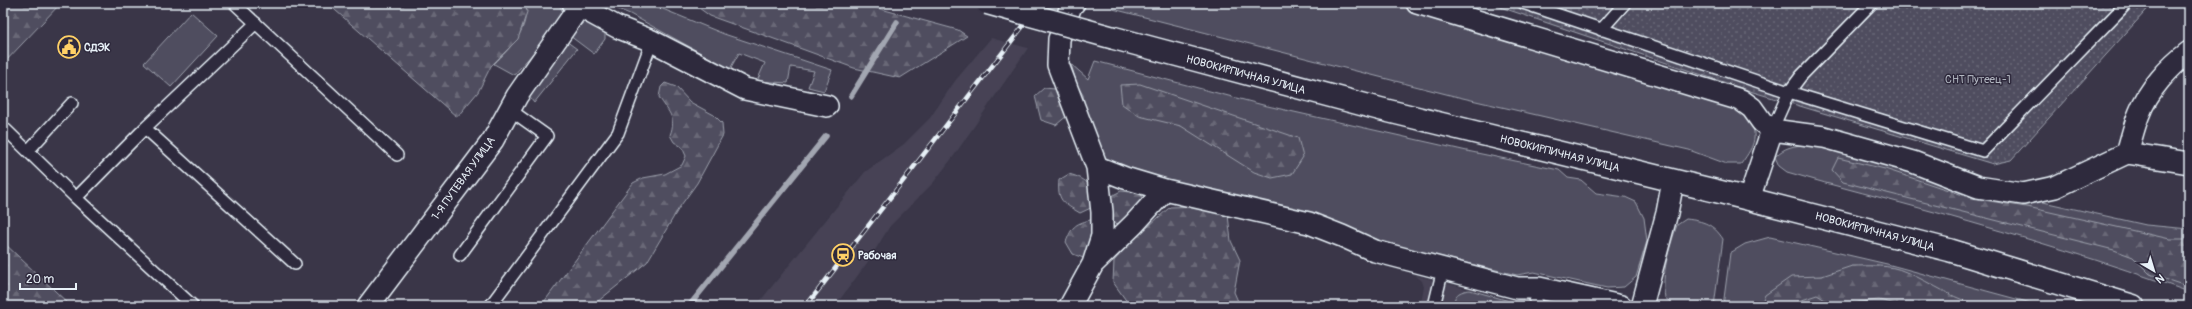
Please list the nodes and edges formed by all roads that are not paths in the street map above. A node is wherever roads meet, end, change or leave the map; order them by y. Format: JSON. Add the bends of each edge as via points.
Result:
{"nodes":[{"id":1,"x":234,"y":3,"type":"edge"},
{"id":2,"x":987,"y":3,"type":"edge"},
{"id":3,"x":1074,"y":3,"type":"edge"},
{"id":4,"x":1417,"y":3,"type":"edge"},
{"id":5,"x":1523,"y":3,"type":"edge"},
{"id":6,"x":1625,"y":3,"type":"edge"},
{"id":7,"x":1872,"y":3,"type":"edge"},
{"id":8,"x":2127,"y":3,"type":"edge"},
{"id":9,"x":576,"y":5,"type":"edge"},
{"id":10,"x":256,"y":23,"type":"junction"},
{"id":11,"x":1600,"y":30,"type":"junction"},
{"id":12,"x":652,"y":41,"type":"junction"},
{"id":13,"x":2189,"y":52,"type":"edge"},
{"id":14,"x":1789,"y":92,"type":"junction"},
{"id":15,"x":72,"y":103,"type":"dead end"},
{"id":16,"x":827,"y":106,"type":"dead end"},
{"id":17,"x":509,"y":109,"type":"junction"},
{"id":18,"x":3,"y":127,"type":"edge"},
{"id":19,"x":145,"y":128,"type":"junction"},
{"id":20,"x":1772,"y":130,"type":"junction"},
{"id":21,"x":28,"y":151,"type":"junction"},
{"id":22,"x":2127,"y":153,"type":"junction"},
{"id":23,"x":397,"y":155,"type":"dead end"},
{"id":24,"x":2189,"y":163,"type":"edge"},
{"id":25,"x":1097,"y":167,"type":"junction"},
{"id":26,"x":1673,"y":181,"type":"junction"},
{"id":27,"x":1164,"y":190,"type":"junction"},
{"id":28,"x":76,"y":198,"type":"junction"},
{"id":29,"x":1749,"y":198,"type":"junction"},
{"id":30,"x":460,"y":255,"type":"dead end"},
{"id":31,"x":294,"y":264,"type":"dead end"},
{"id":32,"x":1093,"y":264,"type":"junction"},
{"id":33,"x":1443,"y":269,"type":"junction"},
{"id":34,"x":1536,"y":297,"type":"edge"},
{"id":35,"x":1611,"y":305,"type":"edge"},
{"id":36,"x":193,"y":306,"type":"edge"},
{"id":37,"x":368,"y":306,"type":"edge"},
{"id":38,"x":490,"y":306,"type":"edge"},
{"id":39,"x":1070,"y":306,"type":"edge"},
{"id":40,"x":1434,"y":306,"type":"edge"},
{"id":41,"x":1642,"y":306,"type":"edge"},
{"id":42,"x":2133,"y":306,"type":"edge"}],
"edges":[{"from":1,"to":10,"type":"lane"},
{"from":2,"to":26,"type":"main road","name":"НОВОКИРПИЧНАЯ УЛИЦА","bridge":true,"via":[[1380,109]]},
{"from":3,"to":25,"type":"street","via":[[1059,39],[1058,65]]},
{"from":4,"to":20,"type":"street","via":[[1741,100]]},
{"from":5,"to":11,"type":"lane"},
{"from":6,"to":11,"type":"lane"},
{"from":7,"to":14,"type":"lane","via":[[1801,76]]},
{"from":8,"to":14,"type":"lane","via":[[1983,151]]},
{"from":9,"to":12,"type":"street","via":[[617,27]]},
{"from":9,"to":17,"type":"street","name":"1-Я ПУТЕВАЯ УЛИЦА"},
{"from":10,"to":19,"type":"lane"},
{"from":10,"to":23,"type":"lane"},
{"from":11,"to":14,"type":"lane"},
{"from":12,"to":16,"type":"street","via":[[745,89]]},
{"from":12,"to":38,"type":"lane","via":[[618,134]]},
{"from":13,"to":22,"type":"street","via":[[2152,90],[2139,114]]},
{"from":14,"to":20,"type":"lane"},
{"from":15,"to":21,"type":"lane"},
{"from":17,"to":30,"type":"lane","via":[[547,136]]},
{"from":17,"to":37,"type":"street","name":"1-Я ПУТЕВАЯ УЛИЦА","via":[[493,140]]},
{"from":18,"to":21,"type":"lane"},
{"from":19,"to":28,"type":"lane"},
{"from":19,"to":31,"type":"lane"},
{"from":20,"to":22,"type":"street","via":[[1824,137],[1913,162],[1978,187],[2022,194],[2055,188]]},
{"from":20,"to":29,"type":"street"},
{"from":21,"to":28,"type":"lane"},
{"from":22,"to":24,"type":"street"},
{"from":25,"to":27,"type":"street"},
{"from":25,"to":32,"type":"street","via":[[1102,236]]},
{"from":26,"to":29,"type":"main road","name":"НОВОКИРПИЧНАЯ УЛИЦА"},
{"from":26,"to":41,"type":"street"},
{"from":27,"to":32,"type":"street"},
{"from":27,"to":33,"type":"street","via":[[1309,224],[1342,236],[1374,252]]},
{"from":28,"to":36,"type":"lane"},
{"from":29,"to":42,"type":"main road","name":"НОВОКИРПИЧНАЯ УЛИЦА","via":[[1949,250]]},
{"from":32,"to":39,"type":"street"},
{"from":33,"to":34,"type":"street","via":[[1517,288]]},
{"from":33,"to":40,"type":"lane"},
{"from":34,"to":35,"type":"street"}]}
